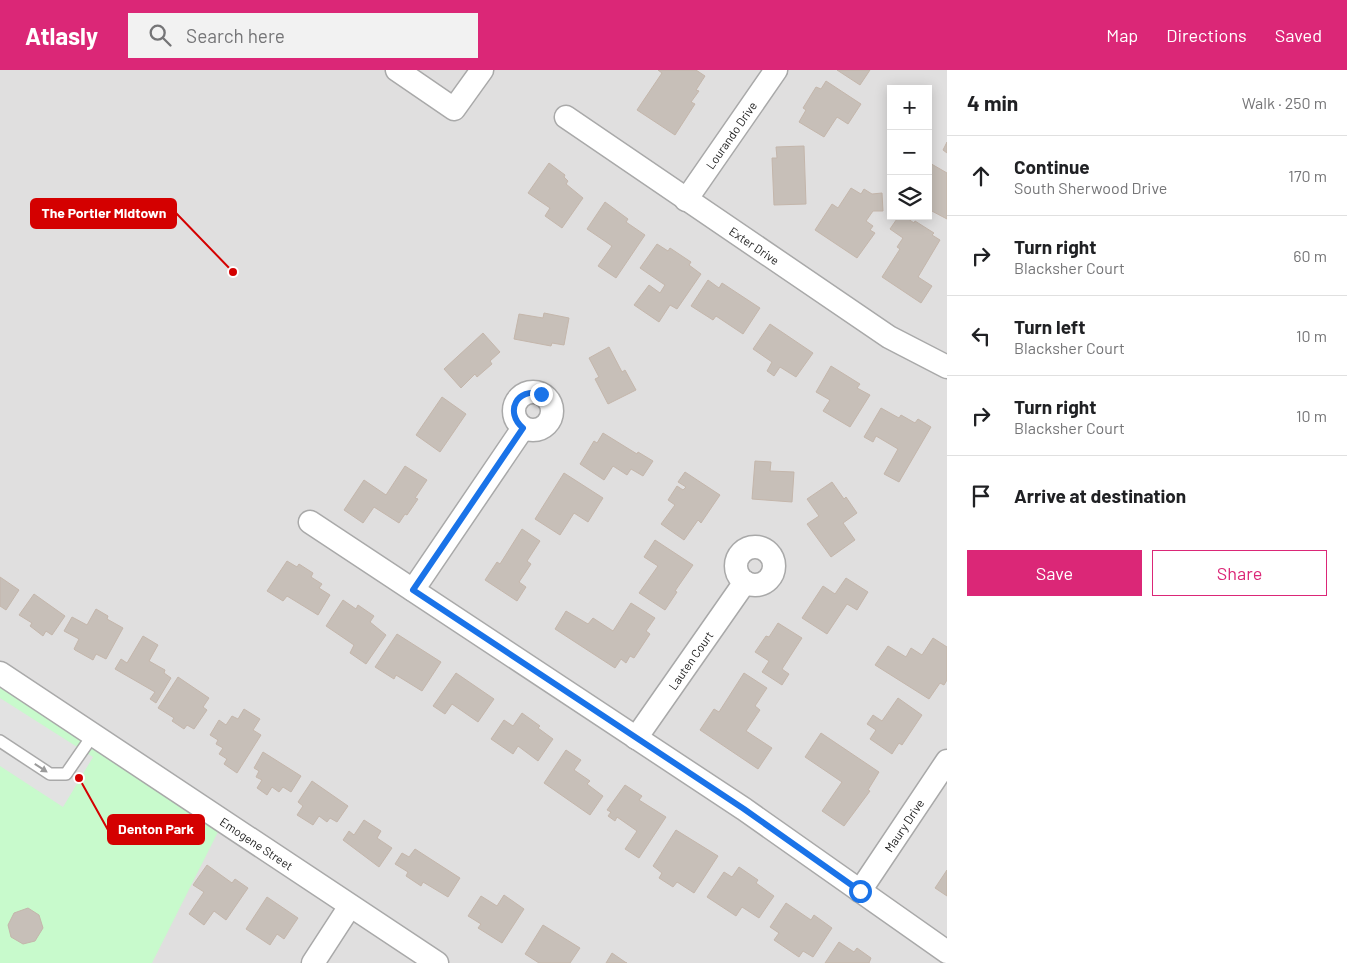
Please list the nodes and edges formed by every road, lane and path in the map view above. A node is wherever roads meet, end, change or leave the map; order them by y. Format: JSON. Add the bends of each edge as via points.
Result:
{"nodes":[{"id":1,"x":397,"y":70,"type":"edge"},
{"id":2,"x":482,"y":70,"type":"edge"},
{"id":3,"x":776,"y":70,"type":"edge"},
{"id":4,"x":566,"y":117,"type":"dead end"},
{"id":5,"x":686,"y":200,"type":"junction"},
{"id":6,"x":946,"y":363,"type":"edge"},
{"id":7,"x":523,"y":428,"type":"dead end"},
{"id":8,"x":310,"y":522,"type":"dead end"},
{"id":9,"x":745,"y":582,"type":"dead end"},
{"id":10,"x":413,"y":590,"type":"junction"},
{"id":11,"x":0,"y":673,"type":"edge"},
{"id":12,"x":93,"y":735,"type":"junction"},
{"id":13,"x":636,"y":738,"type":"junction"},
{"id":14,"x":0,"y":741,"type":"edge"},
{"id":15,"x":947,"y":761,"type":"edge"},
{"id":16,"x":860,"y":891,"type":"junction"},
{"id":17,"x":350,"y":906,"type":"junction"},
{"id":18,"x":947,"y":952,"type":"edge"},
{"id":19,"x":313,"y":963,"type":"edge"},
{"id":20,"x":437,"y":963,"type":"edge"}],
"edges":[{"from":1,"to":2,"type":"street","via":[[454,109]]},
{"from":3,"to":5,"type":"street","name":"Lourando Drive"},
{"from":4,"to":5,"type":"street","name":"Exter Drive"},
{"from":5,"to":6,"type":"street","name":"Exter Drive","via":[[889,337]]},
{"from":7,"to":10,"type":"street"},
{"from":8,"to":10,"type":"street"},
{"from":9,"to":13,"type":"street","name":"Lauten Court"},
{"from":10,"to":13,"type":"street"},
{"from":11,"to":12,"type":"street","name":"Emogene Street"},
{"from":14,"to":12,"type":"lane","one_way":true,"via":[[50,774],[66,774]]},
{"from":12,"to":17,"type":"street","name":"Emogene Street"},
{"from":13,"to":16,"type":"street"},
{"from":15,"to":16,"type":"street","name":"Maury Drive"},
{"from":16,"to":18,"type":"street"},
{"from":17,"to":19,"type":"street"},
{"from":17,"to":20,"type":"street","name":"Emogene Street"}]}
